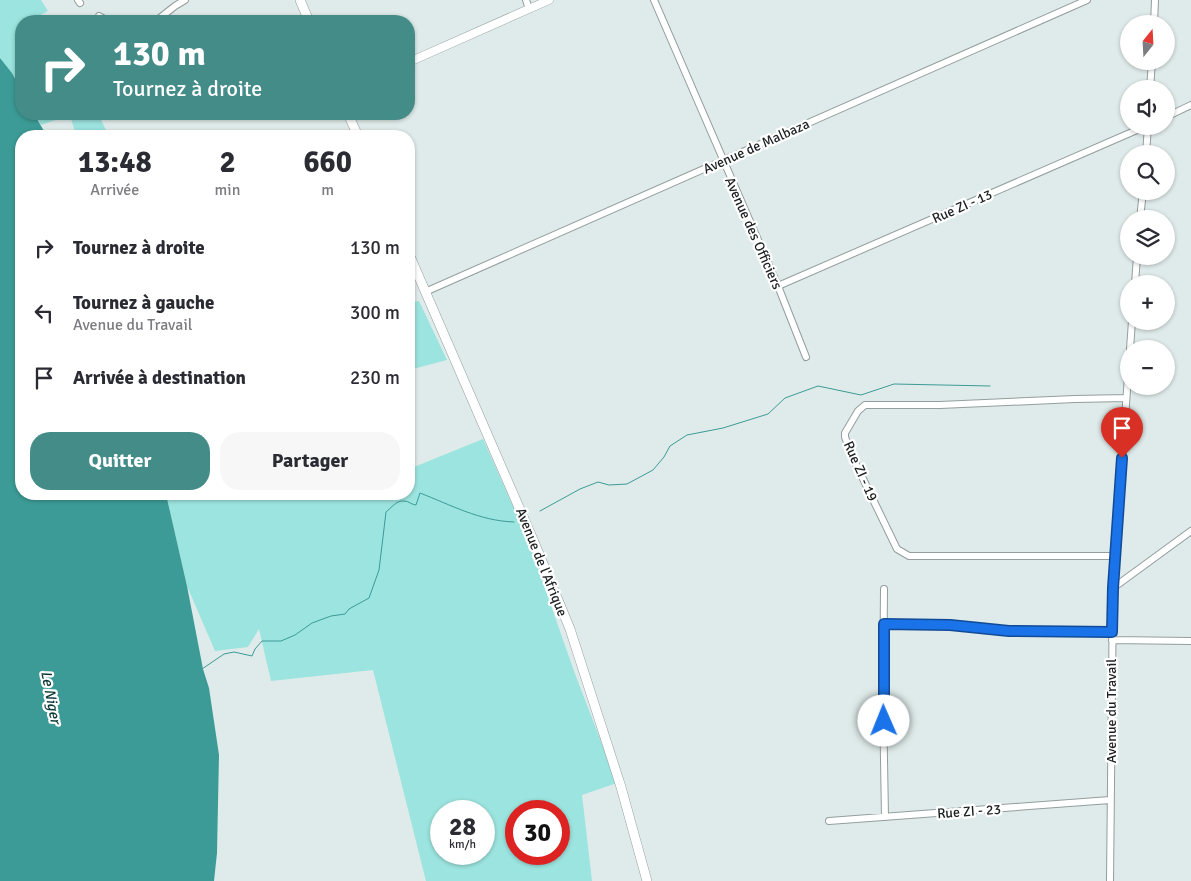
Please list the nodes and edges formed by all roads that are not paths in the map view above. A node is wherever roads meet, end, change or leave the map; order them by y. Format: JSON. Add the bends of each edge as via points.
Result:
{"nodes":[{"id":1,"x":185,"y":0,"type":"edge"},
{"id":2,"x":300,"y":0,"type":"edge"},
{"id":3,"x":526,"y":0,"type":"edge"},
{"id":4,"x":549,"y":0,"type":"edge"},
{"id":5,"x":654,"y":0,"type":"edge"},
{"id":6,"x":1087,"y":0,"type":"edge"},
{"id":7,"x":1155,"y":0,"type":"edge"},
{"id":8,"x":529,"y":9,"type":"junction"},
{"id":9,"x":164,"y":15,"type":"edge"},
{"id":10,"x":306,"y":15,"type":"edge"},
{"id":11,"x":1154,"y":15,"type":"edge"},
{"id":12,"x":415,"y":59,"type":"edge"},
{"id":13,"x":1191,"y":105,"type":"edge"},
{"id":14,"x":1175,"y":113,"type":"edge"},
{"id":15,"x":1126,"y":135,"type":"edge"},
{"id":16,"x":723,"y":161,"type":"junction"},
{"id":17,"x":415,"y":268,"type":"edge"},
{"id":18,"x":778,"y":286,"type":"junction"},
{"id":19,"x":425,"y":292,"type":"junction"},
{"id":20,"x":806,"y":357,"type":"dead end"},
{"id":21,"x":1126,"y":395,"type":"edge"},
{"id":22,"x":1126,"y":398,"type":"junction"},
{"id":23,"x":1191,"y":531,"type":"edge"},
{"id":24,"x":1115,"y":556,"type":"junction"},
{"id":25,"x":1113,"y":588,"type":"junction"},
{"id":26,"x":884,"y":589,"type":"dead end"},
{"id":27,"x":884,"y":624,"type":"junction"},
{"id":28,"x":1112,"y":632,"type":"junction"},
{"id":29,"x":1112,"y":640,"type":"junction"},
{"id":30,"x":1191,"y":641,"type":"edge"},
{"id":31,"x":1110,"y":800,"type":"junction"},
{"id":32,"x":885,"y":817,"type":"junction"},
{"id":33,"x":829,"y":821,"type":"dead end"},
{"id":34,"x":647,"y":881,"type":"edge"},
{"id":35,"x":1110,"y":881,"type":"edge"}],
"edges":[{"from":1,"to":9,"type":"street"},
{"from":2,"to":10,"type":"main road"},
{"from":3,"to":8,"type":"street"},
{"from":4,"to":8,"type":"street"},
{"from":5,"to":16,"type":"street","name":"Avenue des Officiers"},
{"from":6,"to":16,"type":"street","name":"Avenue de Malbaza"},
{"from":7,"to":11,"type":"street"},
{"from":8,"to":12,"type":"street"},
{"from":13,"to":14,"type":"street"},
{"from":15,"to":18,"type":"street","name":"Rue ZI - 13"},
{"from":16,"to":18,"type":"street","name":"Avenue des Officiers"},
{"from":16,"to":19,"type":"street","name":"Avenue de Malbaza"},
{"from":17,"to":19,"type":"main road","name":"Avenue de l'Afrique"},
{"from":18,"to":20,"type":"street","name":"Avenue des Officiers"},
{"from":19,"to":34,"type":"main road","name":"Avenue de l'Afrique","via":[[570,629],[624,796]]},
{"from":21,"to":22,"type":"street","name":"Avenue du Travail"},
{"from":22,"to":24,"type":"street","name":"Avenue du Travail"},
{"from":22,"to":24,"type":"street","name":"Rue ZI - 19","via":[[865,405],[858,411],[845,437],[897,549],[904,554]]},
{"from":23,"to":25,"type":"street"},
{"from":24,"to":25,"type":"street","name":"Avenue du Travail"},
{"from":25,"to":28,"type":"street","name":"Avenue du Travail"},
{"from":26,"to":27,"type":"street"},
{"from":27,"to":28,"type":"street","via":[[950,625],[1009,631]]},
{"from":27,"to":32,"type":"street"},
{"from":28,"to":29,"type":"street","name":"Avenue du Travail"},
{"from":29,"to":30,"type":"street"},
{"from":29,"to":31,"type":"street","name":"Avenue du Travail"},
{"from":31,"to":32,"type":"street","name":"Rue ZI - 23"},
{"from":31,"to":35,"type":"street","name":"Avenue du Travail"},
{"from":32,"to":33,"type":"street","name":"Rue ZI - 23"}]}
